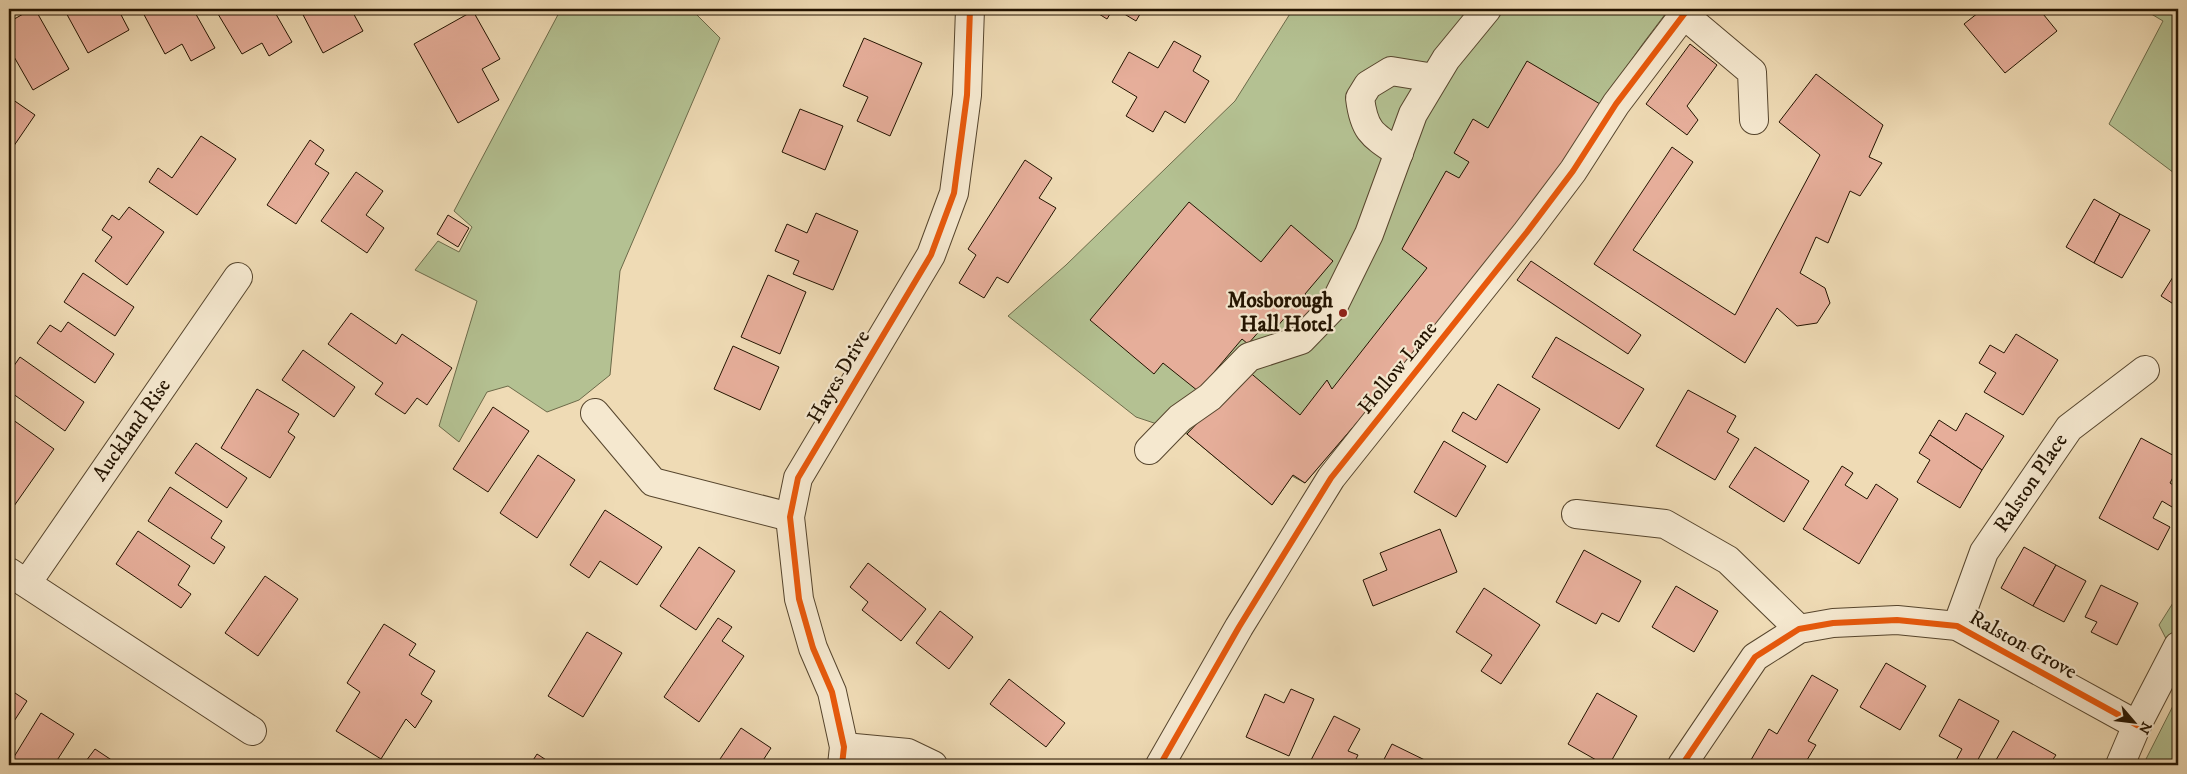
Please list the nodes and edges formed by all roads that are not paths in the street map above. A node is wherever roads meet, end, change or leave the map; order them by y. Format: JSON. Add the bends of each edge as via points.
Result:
{"nodes":[{"id":1,"x":970,"y":9,"type":"edge"},
{"id":2,"x":1488,"y":9,"type":"edge"},
{"id":3,"x":1686,"y":12,"type":"edge"},
{"id":4,"x":1434,"y":78,"type":"junction"},
{"id":5,"x":1754,"y":120,"type":"dead end"},
{"id":6,"x":1399,"y":153,"type":"junction"},
{"id":7,"x":238,"y":277,"type":"dead end"},
{"id":8,"x":2145,"y":370,"type":"dead end"},
{"id":9,"x":595,"y":413,"type":"dead end"},
{"id":10,"x":1149,"y":450,"type":"dead end"},
{"id":11,"x":1576,"y":514,"type":"dead end"},
{"id":12,"x":790,"y":516,"type":"junction"},
{"id":13,"x":18,"y":577,"type":"edge"},
{"id":14,"x":1957,"y":626,"type":"junction"},
{"id":15,"x":1799,"y":629,"type":"junction"},
{"id":16,"x":2178,"y":646,"type":"edge"},
{"id":17,"x":2137,"y":725,"type":"junction"},
{"id":18,"x":252,"y":731,"type":"dead end"},
{"id":19,"x":843,"y":756,"type":"edge"},
{"id":20,"x":933,"y":765,"type":"edge"},
{"id":21,"x":1160,"y":765,"type":"edge"},
{"id":22,"x":1682,"y":765,"type":"edge"},
{"id":23,"x":2120,"y":765,"type":"edge"}],
"edges":[{"from":1,"to":12,"type":"street","name":"Hayes Drive","via":[[966,94],[954,194],[930,255],[798,478]]},
{"from":2,"to":4,"type":"street"},
{"from":3,"to":5,"type":"street","via":[[1752,72]]},
{"from":3,"to":21,"type":"street","name":"Hollow Lane","via":[[1616,104],[1573,171],[1528,232],[1331,478],[1239,627]]},
{"from":4,"to":6,"type":"street","via":[[1413,114]]},
{"from":4,"to":6,"type":"street","via":[[1391,71],[1368,85],[1360,98],[1363,120],[1374,136]]},
{"from":6,"to":10,"type":"street","via":[[1370,234],[1333,307],[1301,340],[1249,357]]},
{"from":7,"to":13,"type":"street","name":"Auckland Rise"},
{"from":8,"to":14,"type":"street","name":"Ralston Place","via":[[2069,428],[1984,552]]},
{"from":9,"to":12,"type":"street","via":[[653,482]]},
{"from":11,"to":15,"type":"street","via":[[1665,524],[1728,560]]},
{"from":12,"to":19,"type":"street","name":"Hayes Drive","via":[[799,600],[813,648],[832,692]]},
{"from":13,"to":18,"type":"street","name":"Auckland Rise"},
{"from":14,"to":15,"type":"street","name":"Ralston Grove","via":[[1897,620],[1833,623]]},
{"from":14,"to":17,"type":"street","name":"Ralston Grove"},
{"from":15,"to":22,"type":"street","name":"Ralston Grove","via":[[1755,658]]},
{"from":16,"to":17,"type":"street"},
{"from":17,"to":23,"type":"street"},
{"from":19,"to":20,"type":"street","via":[[908,753]]}]}
